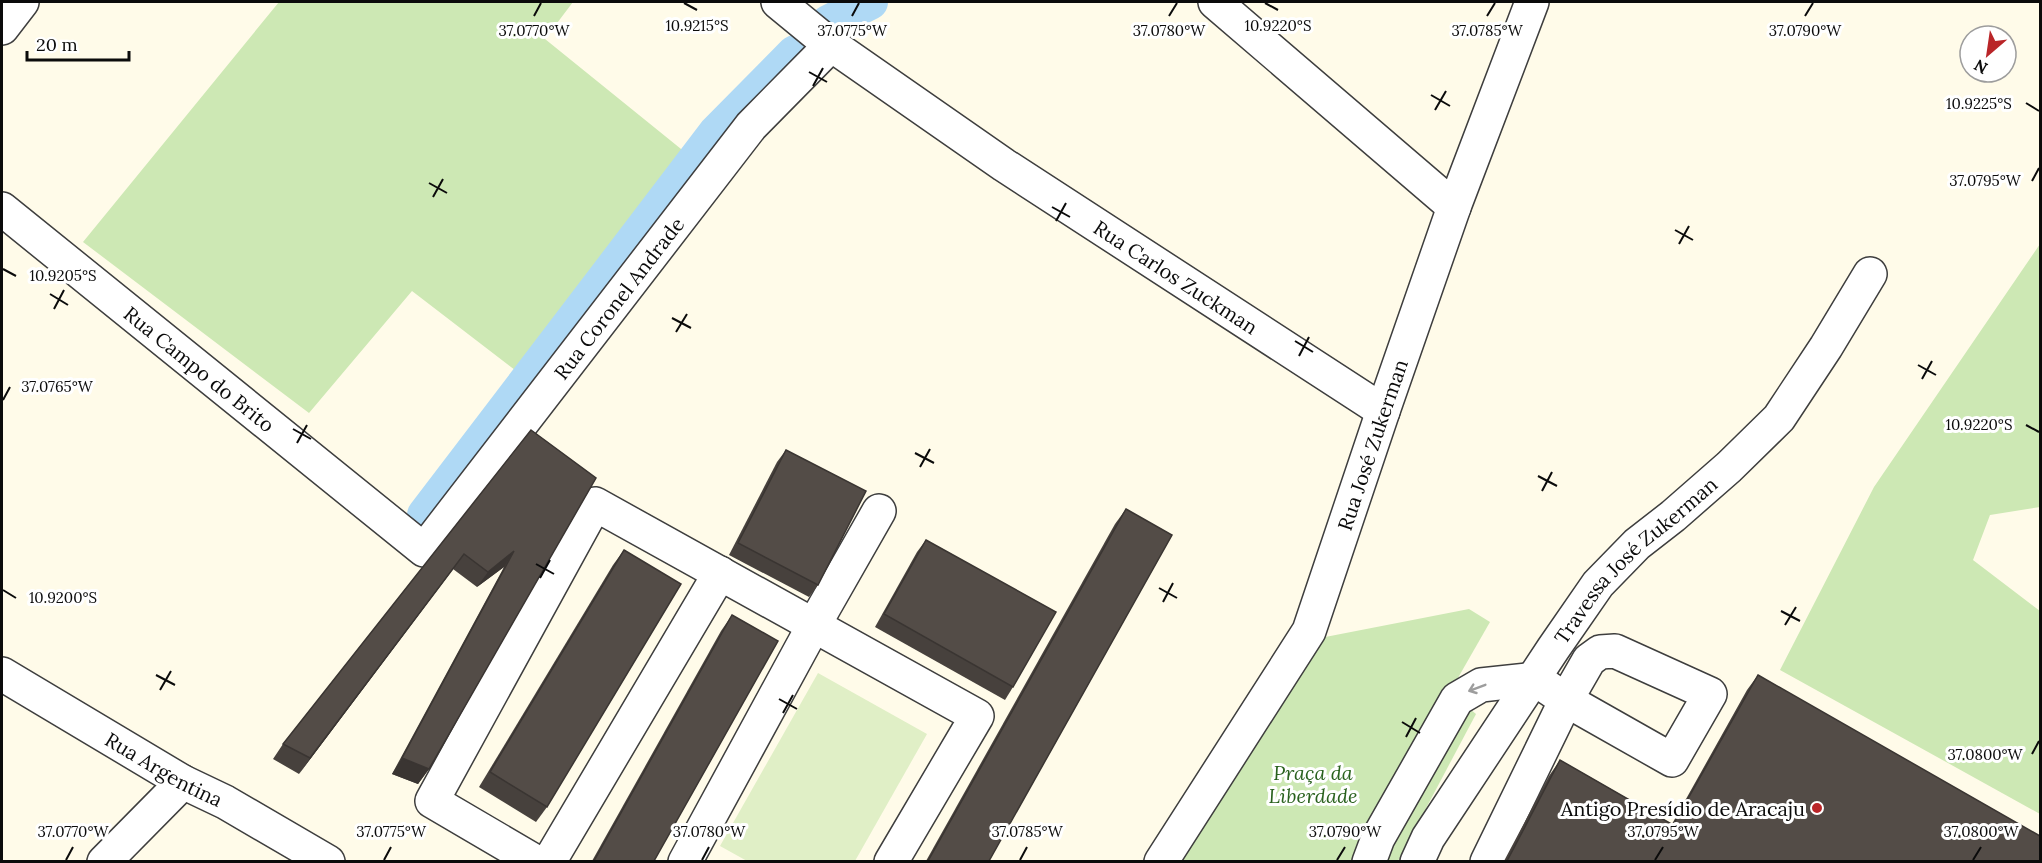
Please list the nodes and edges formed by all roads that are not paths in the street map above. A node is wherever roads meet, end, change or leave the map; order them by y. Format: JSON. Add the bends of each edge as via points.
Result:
{"nodes":[{"id":1,"x":22,"y":2,"type":"edge"},
{"id":2,"x":778,"y":2,"type":"edge"},
{"id":3,"x":1215,"y":2,"type":"edge"},
{"id":4,"x":1532,"y":2,"type":"edge"},
{"id":5,"x":2,"y":28,"type":"edge"},
{"id":6,"x":822,"y":47,"type":"junction"},
{"id":7,"x":1455,"y":207,"type":"junction"},
{"id":8,"x":2,"y":209,"type":"edge"},
{"id":9,"x":1870,"y":274,"type":"dead end"},
{"id":10,"x":1383,"y":411,"type":"junction"},
{"id":11,"x":879,"y":511,"type":"dead end"},
{"id":12,"x":424,"y":550,"type":"joint"},
{"id":13,"x":720,"y":573,"type":"junction"},
{"id":14,"x":814,"y":626,"type":"junction"},
{"id":15,"x":2,"y":674,"type":"edge"},
{"id":16,"x":1534,"y":679,"type":"junction"},
{"id":17,"x":183,"y":782,"type":"junction"},
{"id":18,"x":104,"y":861,"type":"edge"},
{"id":19,"x":328,"y":861,"type":"edge"},
{"id":20,"x":536,"y":861,"type":"edge"},
{"id":21,"x":549,"y":861,"type":"edge"},
{"id":22,"x":685,"y":861,"type":"edge"},
{"id":23,"x":891,"y":861,"type":"edge"},
{"id":24,"x":1161,"y":861,"type":"edge"},
{"id":25,"x":1369,"y":861,"type":"edge"},
{"id":26,"x":1417,"y":861,"type":"edge"},
{"id":27,"x":1487,"y":861,"type":"edge"}],
"edges":[{"from":1,"to":5,"type":"street"},
{"from":2,"to":6,"type":"street","name":"Rua Carlos Zuckman"},
{"from":3,"to":7,"type":"street"},
{"from":4,"to":7,"type":"street","name":"Rua José Zukerman"},
{"from":6,"to":10,"type":"street","name":"Rua Carlos Zuckman"},
{"from":6,"to":12,"type":"street","name":"Rua Coronel Andrade","via":[[751,126]]},
{"from":7,"to":10,"type":"street","name":"Rua José Zukerman"},
{"from":8,"to":12,"type":"street","name":"Rua Campo do Brito"},
{"from":9,"to":16,"type":"street","name":"Travessa José Zukerman","via":[[1779,418],[1729,467],[1637,544],[1598,584]]},
{"from":10,"to":24,"type":"street","name":"Rua José Zukerman","via":[[1309,631]]},
{"from":11,"to":14,"type":"street"},
{"from":13,"to":14,"type":"street"},
{"from":13,"to":20,"type":"street","via":[[595,504],[432,801]]},
{"from":13,"to":21,"type":"street"},
{"from":14,"to":22,"type":"street"},
{"from":14,"to":23,"type":"street","via":[[976,716]]},
{"from":15,"to":17,"type":"street","name":"Rua Argentina"},
{"from":16,"to":25,"type":"street","one_way":true,"via":[[1481,685],[1457,699],[1378,838]]},
{"from":16,"to":26,"type":"street","name":"Travessa José Zukerman","via":[[1428,838]]},
{"from":16,"to":27,"type":"street","via":[[1566,700]]},
{"from":17,"to":18,"type":"street"},
{"from":17,"to":19,"type":"street","name":"Rua Argentina"}]}
